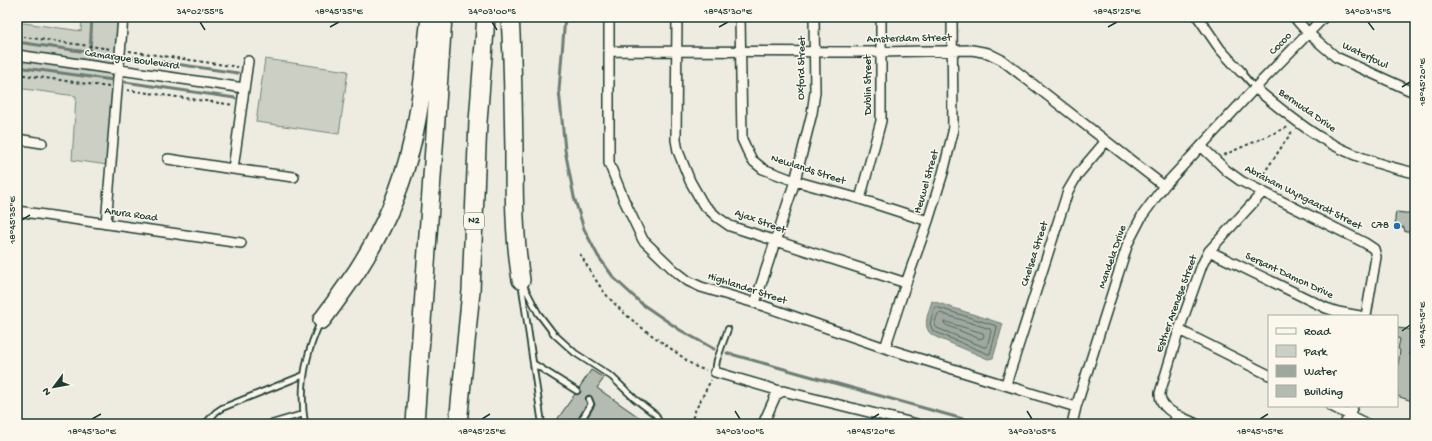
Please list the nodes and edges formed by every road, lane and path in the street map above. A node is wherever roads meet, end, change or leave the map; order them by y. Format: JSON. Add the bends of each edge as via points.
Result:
{"nodes":[{"id":1,"x":123,"y":17,"type":"edge"},
{"id":2,"x":430,"y":17,"type":"edge"},
{"id":3,"x":443,"y":17,"type":"edge"},
{"id":4,"x":486,"y":17,"type":"edge"},
{"id":5,"x":510,"y":17,"type":"edge"},
{"id":6,"x":609,"y":17,"type":"edge"},
{"id":7,"x":677,"y":17,"type":"edge"},
{"id":8,"x":740,"y":17,"type":"edge"},
{"id":9,"x":814,"y":17,"type":"edge"},
{"id":10,"x":881,"y":17,"type":"edge"},
{"id":11,"x":952,"y":17,"type":"edge"},
{"id":12,"x":1198,"y":17,"type":"edge"},
{"id":13,"x":1294,"y":17,"type":"edge"},
{"id":14,"x":1324,"y":17,"type":"edge"},
{"id":15,"x":1308,"y":33,"type":"junction"},
{"id":16,"x":17,"y":36,"type":"edge"},
{"id":17,"x":120,"y":50,"type":"junction"},
{"id":18,"x":952,"y":50,"type":"junction"},
{"id":19,"x":609,"y":51,"type":"junction"},
{"id":20,"x":676,"y":51,"type":"junction"},
{"id":21,"x":740,"y":51,"type":"junction"},
{"id":22,"x":815,"y":51,"type":"junction"},
{"id":23,"x":881,"y":52,"type":"junction"},
{"id":24,"x":17,"y":55,"type":"edge"},
{"id":25,"x":248,"y":65,"type":"joint"},
{"id":26,"x":119,"y":70,"type":"junction"},
{"id":27,"x":1241,"y":72,"type":"joint"},
{"id":28,"x":17,"y":74,"type":"edge"},
{"id":29,"x":117,"y":88,"type":"junction"},
{"id":30,"x":244,"y":88,"type":"junction"},
{"id":31,"x":1255,"y":88,"type":"junction"},
{"id":32,"x":1415,"y":91,"type":"edge"},
{"id":33,"x":242,"y":106,"type":"junction"},
{"id":34,"x":1298,"y":122,"type":"junction"},
{"id":35,"x":17,"y":139,"type":"edge"},
{"id":36,"x":1106,"y":141,"type":"junction"},
{"id":37,"x":42,"y":143,"type":"dead end"},
{"id":38,"x":1201,"y":146,"type":"junction"},
{"id":39,"x":1211,"y":156,"type":"junction"},
{"id":40,"x":168,"y":159,"type":"dead end"},
{"id":41,"x":233,"y":169,"type":"junction"},
{"id":42,"x":1415,"y":172,"type":"edge"},
{"id":43,"x":294,"y":177,"type":"dead end"},
{"id":44,"x":795,"y":181,"type":"junction"},
{"id":45,"x":1164,"y":186,"type":"junction"},
{"id":46,"x":1262,"y":193,"type":"junction"},
{"id":47,"x":860,"y":199,"type":"junction"},
{"id":48,"x":17,"y":211,"type":"edge"},
{"id":49,"x":928,"y":222,"type":"junction"},
{"id":50,"x":106,"y":224,"type":"junction"},
{"id":51,"x":775,"y":241,"type":"junction"},
{"id":52,"x":242,"y":243,"type":"dead end"},
{"id":53,"x":1209,"y":251,"type":"junction"},
{"id":54,"x":580,"y":254,"type":"dead end"},
{"id":55,"x":521,"y":280,"type":"junction"},
{"id":56,"x":906,"y":283,"type":"junction"},
{"id":57,"x":755,"y":303,"type":"junction"},
{"id":58,"x":1354,"y":315,"type":"edge"},
{"id":59,"x":1366,"y":315,"type":"edge"},
{"id":60,"x":322,"y":320,"type":"joint"},
{"id":61,"x":728,"y":330,"type":"dead end"},
{"id":62,"x":1179,"y":330,"type":"junction"},
{"id":63,"x":885,"y":348,"type":"junction"},
{"id":64,"x":534,"y":364,"type":"junction"},
{"id":65,"x":715,"y":372,"type":"junction"},
{"id":66,"x":1268,"y":374,"type":"edge"},
{"id":67,"x":304,"y":375,"type":"junction"},
{"id":68,"x":1006,"y":384,"type":"junction"},
{"id":69,"x":577,"y":391,"type":"dead end"},
{"id":70,"x":780,"y":391,"type":"junction"},
{"id":71,"x":589,"y":399,"type":"dead end"},
{"id":72,"x":1076,"y":407,"type":"junction"},
{"id":73,"x":1332,"y":407,"type":"edge"},
{"id":74,"x":1353,"y":407,"type":"edge"},
{"id":75,"x":303,"y":414,"type":"junction"},
{"id":76,"x":1178,"y":415,"type":"junction"},
{"id":77,"x":582,"y":419,"type":"dead end"},
{"id":78,"x":1348,"y":420,"type":"edge"},
{"id":79,"x":205,"y":424,"type":"edge"},
{"id":80,"x":269,"y":424,"type":"edge"},
{"id":81,"x":305,"y":424,"type":"edge"},
{"id":82,"x":415,"y":424,"type":"edge"},
{"id":83,"x":458,"y":424,"type":"edge"},
{"id":84,"x":542,"y":424,"type":"edge"},
{"id":85,"x":660,"y":424,"type":"edge"},
{"id":86,"x":691,"y":424,"type":"edge"},
{"id":87,"x":763,"y":424,"type":"edge"},
{"id":88,"x":917,"y":424,"type":"edge"},
{"id":89,"x":1072,"y":424,"type":"edge"},
{"id":90,"x":1173,"y":424,"type":"edge"},
{"id":91,"x":1196,"y":424,"type":"edge"},
{"id":92,"x":1367,"y":424,"type":"edge"}],
"edges":[{"from":1,"to":17,"type":"street"},
{"from":2,"to":60,"type":"highway","via":[[418,114],[396,196],[369,251]]},
{"from":3,"to":82,"type":"highway"},
{"from":4,"to":83,"type":"highway","number":"N2","via":[[478,122],[471,291]]},
{"from":5,"to":55,"type":"highway","via":[[516,252]]},
{"from":6,"to":19,"type":"street","name":"Highlander Street"},
{"from":7,"to":20,"type":"street","name":"Ajax Street"},
{"from":8,"to":21,"type":"street","name":"Newlands Street"},
{"from":9,"to":22,"type":"street","name":"Oxford Street"},
{"from":10,"to":23,"type":"street","name":"Dublin Street"},
{"from":11,"to":18,"type":"street","name":"Heuwel Street"},
{"from":12,"to":27,"type":"street","via":[[1220,49]]},
{"from":13,"to":15,"type":"street","name":"Waterfowl"},
{"from":14,"to":15,"type":"street","name":"Cocoo"},
{"from":15,"to":31,"type":"street","name":"Cocoo"},
{"from":15,"to":32,"type":"street","name":"Waterfowl","via":[[1336,57]]},
{"from":16,"to":17,"type":"path"},
{"from":17,"to":25,"type":"path"},
{"from":17,"to":26,"type":"street"},
{"from":18,"to":23,"type":"street","name":"Amsterdam Street"},
{"from":18,"to":36,"type":"street","name":"Amsterdam Street","via":[[988,53],[1002,60]]},
{"from":18,"to":49,"type":"street","name":"Heuwel Street","via":[[953,132]]},
{"from":19,"to":20,"type":"street","name":"Amsterdam Street"},
{"from":19,"to":57,"type":"street","name":"Highlander Street","via":[[609,163],[643,240],[688,281]]},
{"from":20,"to":21,"type":"street","name":"Amsterdam Street"},
{"from":20,"to":51,"type":"street","name":"Ajax Street","via":[[676,140],[690,181],[704,204],[717,217],[730,226]]},
{"from":21,"to":22,"type":"street","name":"Amsterdam Street"},
{"from":21,"to":44,"type":"street","name":"Newlands Street","via":[[742,139],[752,160],[763,169]]},
{"from":22,"to":23,"type":"street","name":"Amsterdam Street"},
{"from":22,"to":44,"type":"street","name":"Oxford Street","via":[[812,113]]},
{"from":23,"to":47,"type":"street","name":"Dublin Street","via":[[882,120]]},
{"from":24,"to":26,"type":"street","name":"Camargue Boulevard"},
{"from":25,"to":30,"type":"street"},
{"from":26,"to":29,"type":"street"},
{"from":26,"to":30,"type":"street","name":"Camargue Boulevard"},
{"from":27,"to":31,"type":"lane"},
{"from":28,"to":29,"type":"path"},
{"from":29,"to":33,"type":"path"},
{"from":29,"to":50,"type":"street"},
{"from":30,"to":33,"type":"street"},
{"from":31,"to":34,"type":"street","name":"Bermuda Drive"},
{"from":31,"to":38,"type":"street","name":"Mandela Drive"},
{"from":33,"to":41,"type":"street"},
{"from":34,"to":39,"type":"path","via":[[1222,156]]},
{"from":34,"to":42,"type":"street","name":"Bermuda Drive","via":[[1324,140],[1359,156]]},
{"from":34,"to":46,"type":"path","via":[[1257,182]]},
{"from":35,"to":37,"type":"street"},
{"from":36,"to":45,"type":"street","name":"Amsterdam Street"},
{"from":36,"to":68,"type":"street","name":"Chelsea Street","via":[[1078,174],[1068,191]]},
{"from":38,"to":39,"type":"street","name":"Abraham Wyngaardt Street"},
{"from":38,"to":45,"type":"street","name":"Mandela Drive"},
{"from":39,"to":46,"type":"street","name":"Abraham Wyngaardt Street","via":[[1240,181]]},
{"from":40,"to":41,"type":"street"},
{"from":41,"to":43,"type":"street"},
{"from":44,"to":47,"type":"street","name":"Newlands Street"},
{"from":44,"to":51,"type":"street","name":"Oxford Street"},
{"from":45,"to":72,"type":"street","name":"Mandela Drive","via":[[1142,216],[1128,243]]},
{"from":46,"to":53,"type":"street","name":"Esther Arendse Street"},
{"from":46,"to":59,"type":"street","name":"Abraham Wyngaardt Street","via":[[1374,249],[1376,254]]},
{"from":47,"to":49,"type":"street","name":"Newlands Street"},
{"from":48,"to":50,"type":"street","name":"Anura Road"},
{"from":49,"to":56,"type":"street","name":"Heuwel Street"},
{"from":50,"to":52,"type":"street","name":"Anura Road"},
{"from":51,"to":56,"type":"street","name":"Ajax Street"},
{"from":51,"to":57,"type":"street","name":"Oxford Street"},
{"from":53,"to":58,"type":"street","name":"Sersant Damon Drive","via":[[1326,308]]},
{"from":53,"to":62,"type":"street","name":"Esther Arendse Street"},
{"from":54,"to":65,"type":"path","via":[[602,289],[627,316],[690,363]]},
{"from":55,"to":64,"type":"lane"},
{"from":55,"to":85,"type":"lane","via":[[531,303],[554,334],[575,353],[612,377],[656,415]]},
{"from":56,"to":63,"type":"street","name":"Heuwel Street"},
{"from":57,"to":63,"type":"street","name":"Highlander Street"},
{"from":60,"to":67,"type":"lane","via":[[310,347]]},
{"from":61,"to":65,"type":"lane"},
{"from":62,"to":66,"type":"street"},
{"from":62,"to":76,"type":"street","name":"Esther Arendse Street","via":[[1160,396],[1166,408]]},
{"from":63,"to":68,"type":"street","name":"Highlander Street"},
{"from":64,"to":69,"type":"lane"},
{"from":64,"to":84,"type":"lane"},
{"from":65,"to":70,"type":"street"},
{"from":65,"to":86,"type":"path"},
{"from":67,"to":75,"type":"lane"},
{"from":67,"to":79,"type":"lane","via":[[222,408]]},
{"from":68,"to":72,"type":"street","name":"Highlander Street"},
{"from":70,"to":87,"type":"street"},
{"from":70,"to":88,"type":"street"},
{"from":71,"to":77,"type":"lane","via":[[591,404]]},
{"from":72,"to":89,"type":"street","name":"Mandela Drive"},
{"from":73,"to":78,"type":"street"},
{"from":74,"to":78,"type":"street"},
{"from":75,"to":80,"type":"lane"},
{"from":75,"to":81,"type":"lane"},
{"from":76,"to":90,"type":"street"},
{"from":76,"to":91,"type":"street","name":"Esther Arendse Street"},
{"from":78,"to":92,"type":"street"}]}
